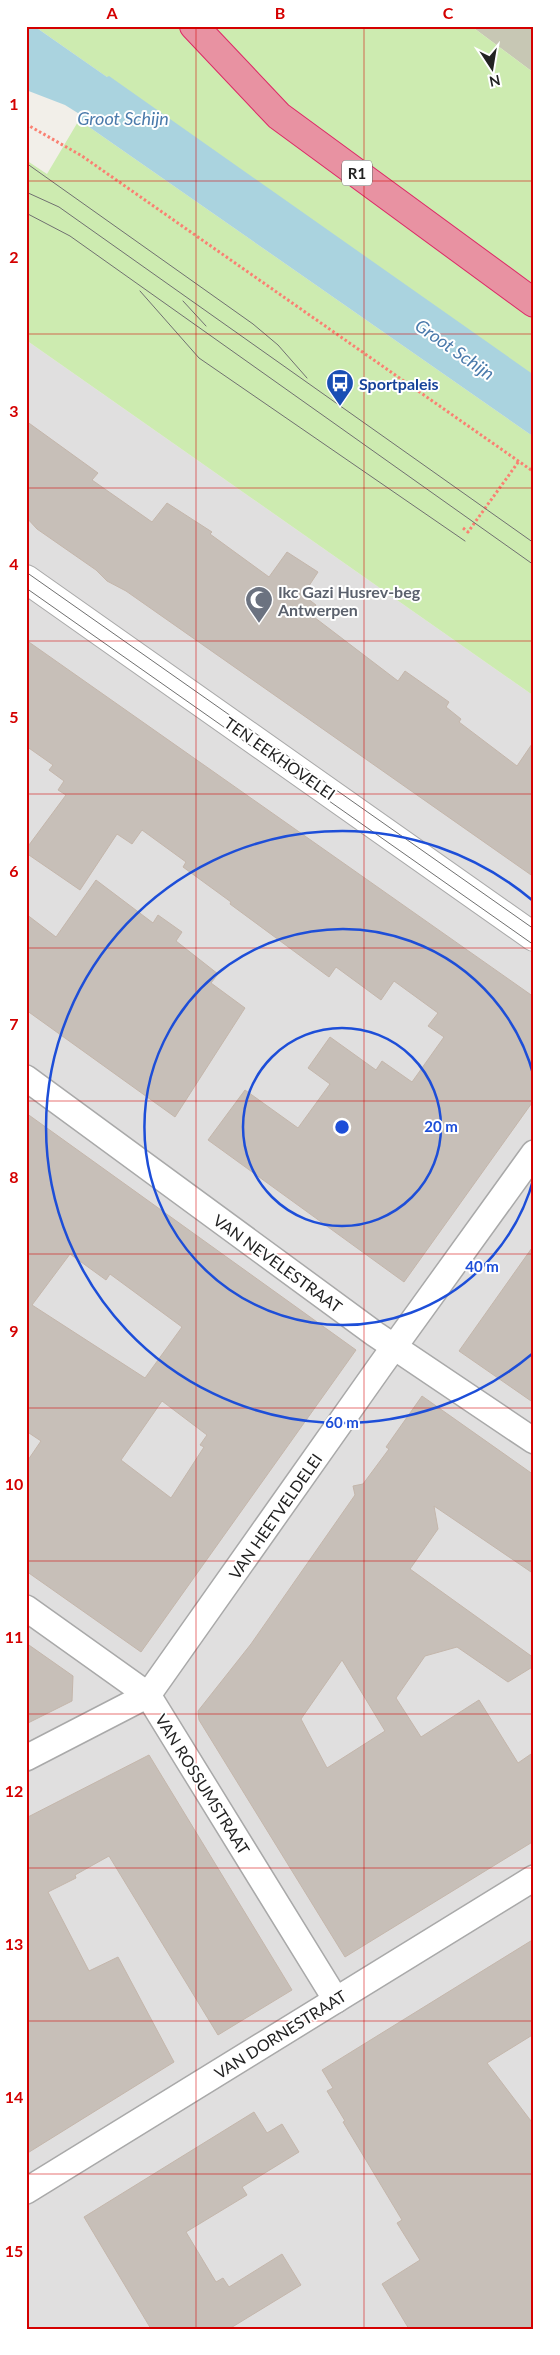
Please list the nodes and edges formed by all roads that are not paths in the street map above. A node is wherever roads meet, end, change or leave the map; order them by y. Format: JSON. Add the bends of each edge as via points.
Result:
{"nodes":[{"id":1,"x":194,"y":26,"type":"edge"},
{"id":2,"x":534,"y":303,"type":"edge"},
{"id":3,"x":26,"y":579,"type":"edge"},
{"id":4,"x":534,"y":937,"type":"edge"},
{"id":5,"x":26,"y":1078,"type":"edge"},
{"id":6,"x":534,"y":1153,"type":"edge"},
{"id":7,"x":395,"y":1347,"type":"junction"},
{"id":8,"x":534,"y":1441,"type":"edge"},
{"id":9,"x":26,"y":1608,"type":"edge"},
{"id":10,"x":148,"y":1695,"type":"junction"},
{"id":11,"x":26,"y":1758,"type":"edge"},
{"id":12,"x":534,"y":1878,"type":"edge"},
{"id":13,"x":336,"y":2000,"type":"junction"},
{"id":14,"x":26,"y":2191,"type":"edge"}],
"edges":[{"from":1,"to":2,"type":"highway","number":"R1","via":[[280,116]]},
{"from":3,"to":4,"type":"street","name":"TEN EEKHOVELEI"},
{"from":5,"to":7,"type":"street","name":"VAN NEVELESTRAAT"},
{"from":6,"to":7,"type":"street","name":"VAN HEETVELDELEI"},
{"from":7,"to":8,"type":"street","name":"VAN NEVELESTRAAT"},
{"from":7,"to":10,"type":"street","name":"VAN HEETVELDELEI"},
{"from":9,"to":10,"type":"street","name":"VAN ROSSUMSTRAAT"},
{"from":10,"to":11,"type":"street","name":"VAN HEETVELDELEI"},
{"from":10,"to":13,"type":"street","name":"VAN ROSSUMSTRAAT"},
{"from":12,"to":13,"type":"street","name":"VAN DORNESTRAAT"},
{"from":13,"to":14,"type":"street","name":"VAN DORNESTRAAT"}]}
